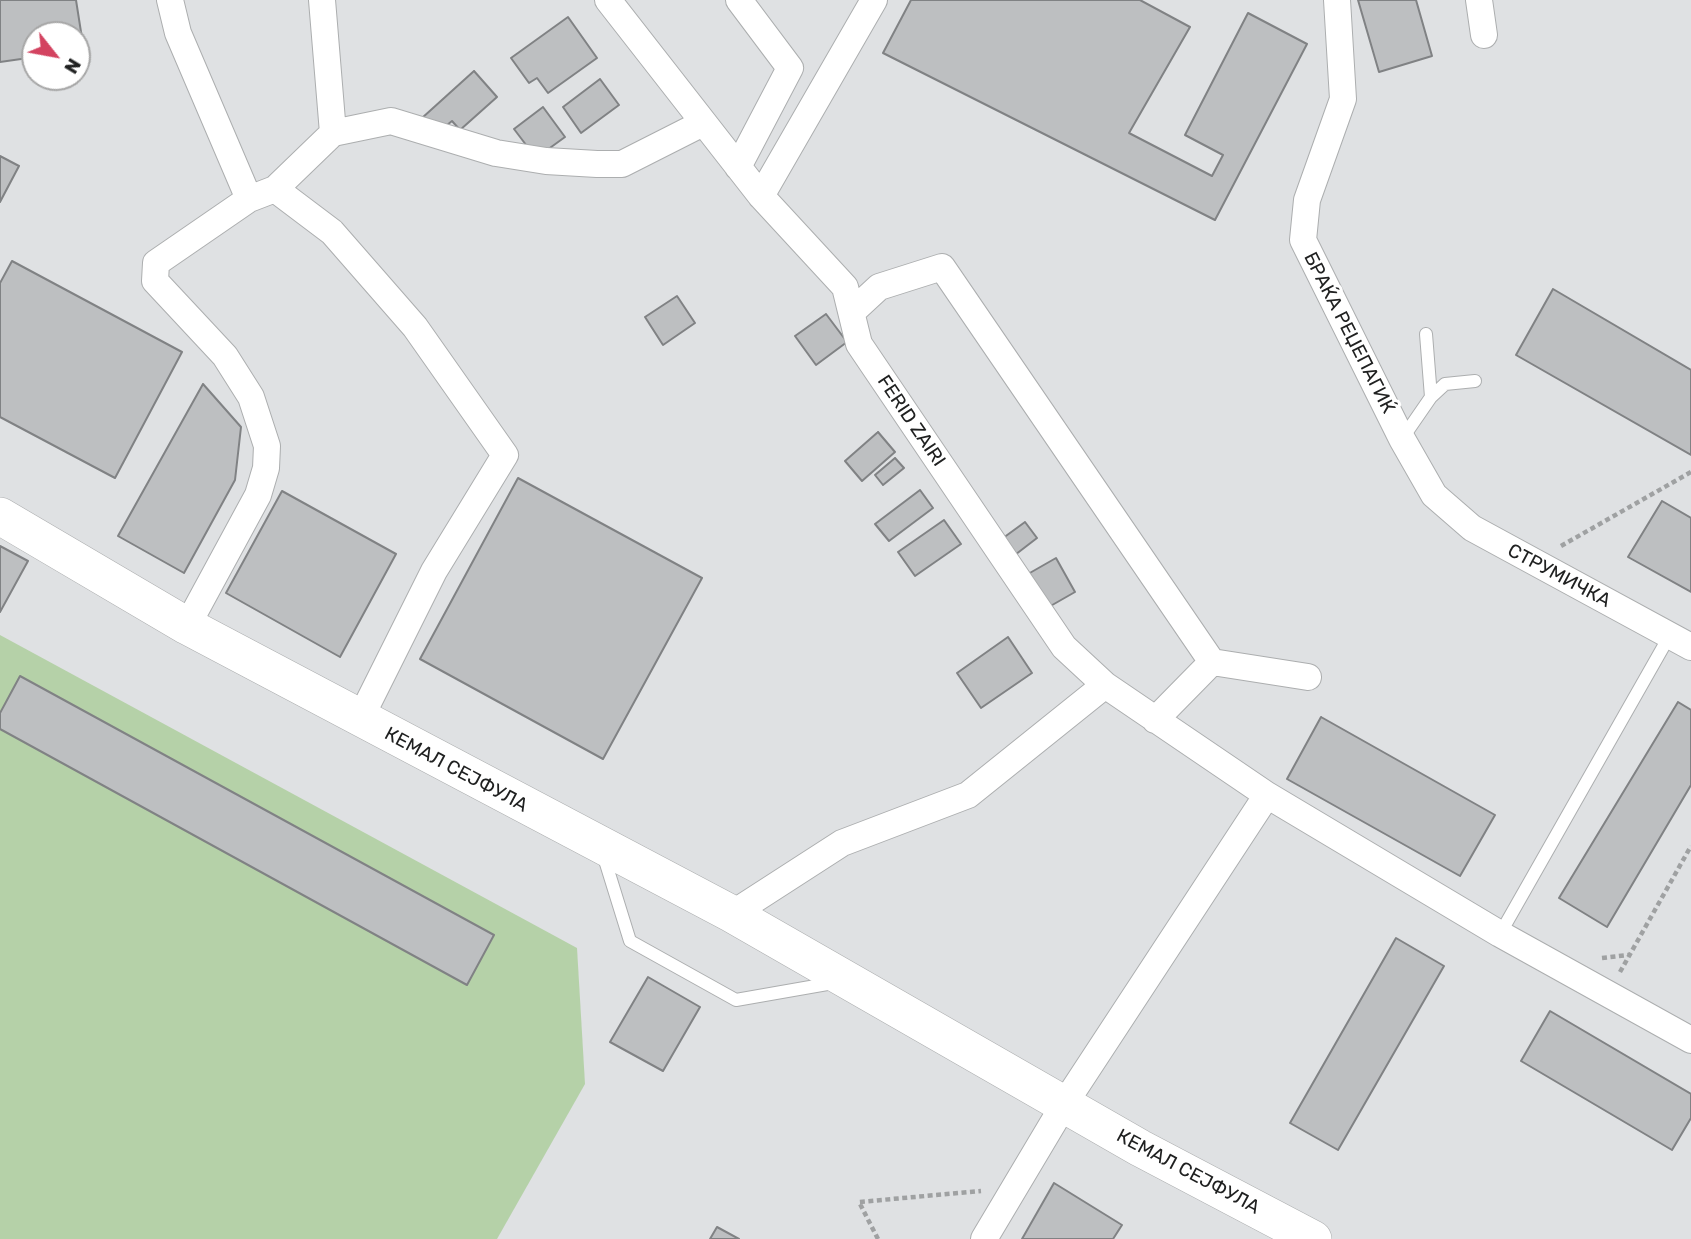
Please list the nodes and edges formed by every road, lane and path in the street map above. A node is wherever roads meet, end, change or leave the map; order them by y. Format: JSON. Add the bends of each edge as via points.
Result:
{"nodes":[{"id":1,"x":170,"y":0,"type":"edge"},
{"id":2,"x":322,"y":0,"type":"edge"},
{"id":3,"x":608,"y":0,"type":"edge"},
{"id":4,"x":739,"y":0,"type":"edge"},
{"id":5,"x":874,"y":0,"type":"edge"},
{"id":6,"x":1337,"y":0,"type":"edge"},
{"id":7,"x":1479,"y":0,"type":"edge"},
{"id":8,"x":1484,"y":35,"type":"dead end"},
{"id":9,"x":703,"y":123,"type":"junction"},
{"id":10,"x":333,"y":133,"type":"junction"},
{"id":11,"x":738,"y":167,"type":"junction"},
{"id":12,"x":275,"y":189,"type":"junction"},
{"id":13,"x":761,"y":196,"type":"junction"},
{"id":14,"x":248,"y":199,"type":"junction"},
{"id":15,"x":852,"y":312,"type":"junction"},
{"id":16,"x":1426,"y":334,"type":"dead end"},
{"id":17,"x":1475,"y":381,"type":"dead end"},
{"id":18,"x":1431,"y":397,"type":"junction"},
{"id":19,"x":1402,"y":439,"type":"junction"},
{"id":20,"x":1691,"y":472,"type":"edge"},
{"id":21,"x":1434,"y":495,"type":"joint"},
{"id":22,"x":0,"y":516,"type":"edge"},
{"id":23,"x":1535,"y":562,"type":"junction"},
{"id":24,"x":187,"y":626,"type":"junction"},
{"id":25,"x":1681,"y":641,"type":"edge"},
{"id":26,"x":1212,"y":662,"type":"junction"},
{"id":27,"x":1308,"y":677,"type":"dead end"},
{"id":28,"x":1105,"y":685,"type":"junction"},
{"id":29,"x":360,"y":719,"type":"junction"},
{"id":30,"x":1155,"y":720,"type":"junction"},
{"id":31,"x":1267,"y":795,"type":"junction"},
{"id":32,"x":1691,"y":846,"type":"edge"},
{"id":33,"x":601,"y":847,"type":"junction"},
{"id":34,"x":732,"y":914,"type":"junction"},
{"id":35,"x":1500,"y":934,"type":"junction"},
{"id":36,"x":850,"y":979,"type":"junction"},
{"id":37,"x":1607,"y":993,"type":"junction"},
{"id":38,"x":1691,"y":1040,"type":"edge"},
{"id":39,"x":1065,"y":1103,"type":"junction"},
{"id":40,"x":1013,"y":1189,"type":"junction"},
{"id":41,"x":878,"y":1239,"type":"edge"},
{"id":42,"x":984,"y":1239,"type":"edge"},
{"id":43,"x":1312,"y":1239,"type":"edge"}],
"edges":[{"from":1,"to":14,"type":"street","via":[[178,33]]},
{"from":2,"to":10,"type":"street"},
{"from":3,"to":9,"type":"street","name":"FERID ZAIRI"},
{"from":4,"to":11,"type":"street","via":[[790,68]]},
{"from":5,"to":13,"type":"street"},
{"from":6,"to":19,"type":"street","name":"БРАЌА РЕЏЕПАГИЌ","via":[[1343,99],[1307,200],[1303,240]]},
{"from":7,"to":8,"type":"street"},
{"from":9,"to":10,"type":"street","via":[[622,164],[546,161],[496,153],[391,121]]},
{"from":9,"to":11,"type":"street","name":"FERID ZAIRI"},
{"from":10,"to":12,"type":"street"},
{"from":11,"to":13,"type":"street","name":"FERID ZAIRI"},
{"from":12,"to":14,"type":"street"},
{"from":12,"to":29,"type":"street","via":[[332,232],[406,316],[505,455],[433,571]]},
{"from":13,"to":15,"type":"street","name":"FERID ZAIRI","via":[[845,287]]},
{"from":14,"to":24,"type":"street","via":[[156,263],[155,281],[225,356],[251,397],[267,446],[258,495]]},
{"from":15,"to":26,"type":"street","via":[[879,287],[942,267]]},
{"from":15,"to":28,"type":"street","name":"FERID ZAIRI","via":[[859,344],[1064,647]]},
{"from":16,"to":18,"type":"lane"},
{"from":17,"to":18,"type":"lane","via":[[1445,384]]},
{"from":18,"to":19,"type":"lane"},
{"from":19,"to":21,"type":"street","name":"БРАЌА РЕЏЕПАГИЌ"},
{"from":20,"to":23,"type":"path"},
{"from":21,"to":23,"type":"street","name":"СТРУМИЧКА","via":[[1472,528]]},
{"from":22,"to":24,"type":"street","name":"КЕМАЛ СЕЈФУЛА"},
{"from":23,"to":25,"type":"street","name":"СТРУМИЧКА"},
{"from":24,"to":29,"type":"street","name":"КЕМАЛ СЕЈФУЛА"},
{"from":25,"to":35,"type":"lane"},
{"from":26,"to":27,"type":"street"},
{"from":26,"to":30,"type":"street"},
{"from":28,"to":30,"type":"street","name":"FERID ZAIRI"},
{"from":28,"to":34,"type":"street","via":[[968,795],[842,843]]},
{"from":29,"to":33,"type":"street","name":"КЕМАЛ СЕЈФУЛА"},
{"from":30,"to":31,"type":"street","name":"FERID ZAIRI"},
{"from":31,"to":35,"type":"street","name":"FERID ZAIRI"},
{"from":31,"to":39,"type":"street"},
{"from":32,"to":37,"type":"path"},
{"from":33,"to":34,"type":"street","name":"КЕМАЛ СЕЈФУЛА"},
{"from":33,"to":36,"type":"lane","via":[[630,941],[736,1000]]},
{"from":34,"to":36,"type":"street","name":"КЕМАЛ СЕЈФУЛА"},
{"from":35,"to":37,"type":"street","name":"FERID ZAIRI"},
{"from":36,"to":39,"type":"street","name":"КЕМАЛ СЕЈФУЛА"},
{"from":37,"to":38,"type":"street","name":"FERID ZAIRI"},
{"from":39,"to":40,"type":"street"},
{"from":39,"to":43,"type":"street","name":"КЕМАЛ СЕЈФУЛА"},
{"from":40,"to":41,"type":"path","via":[[859,1202]]},
{"from":40,"to":42,"type":"street"}]}
